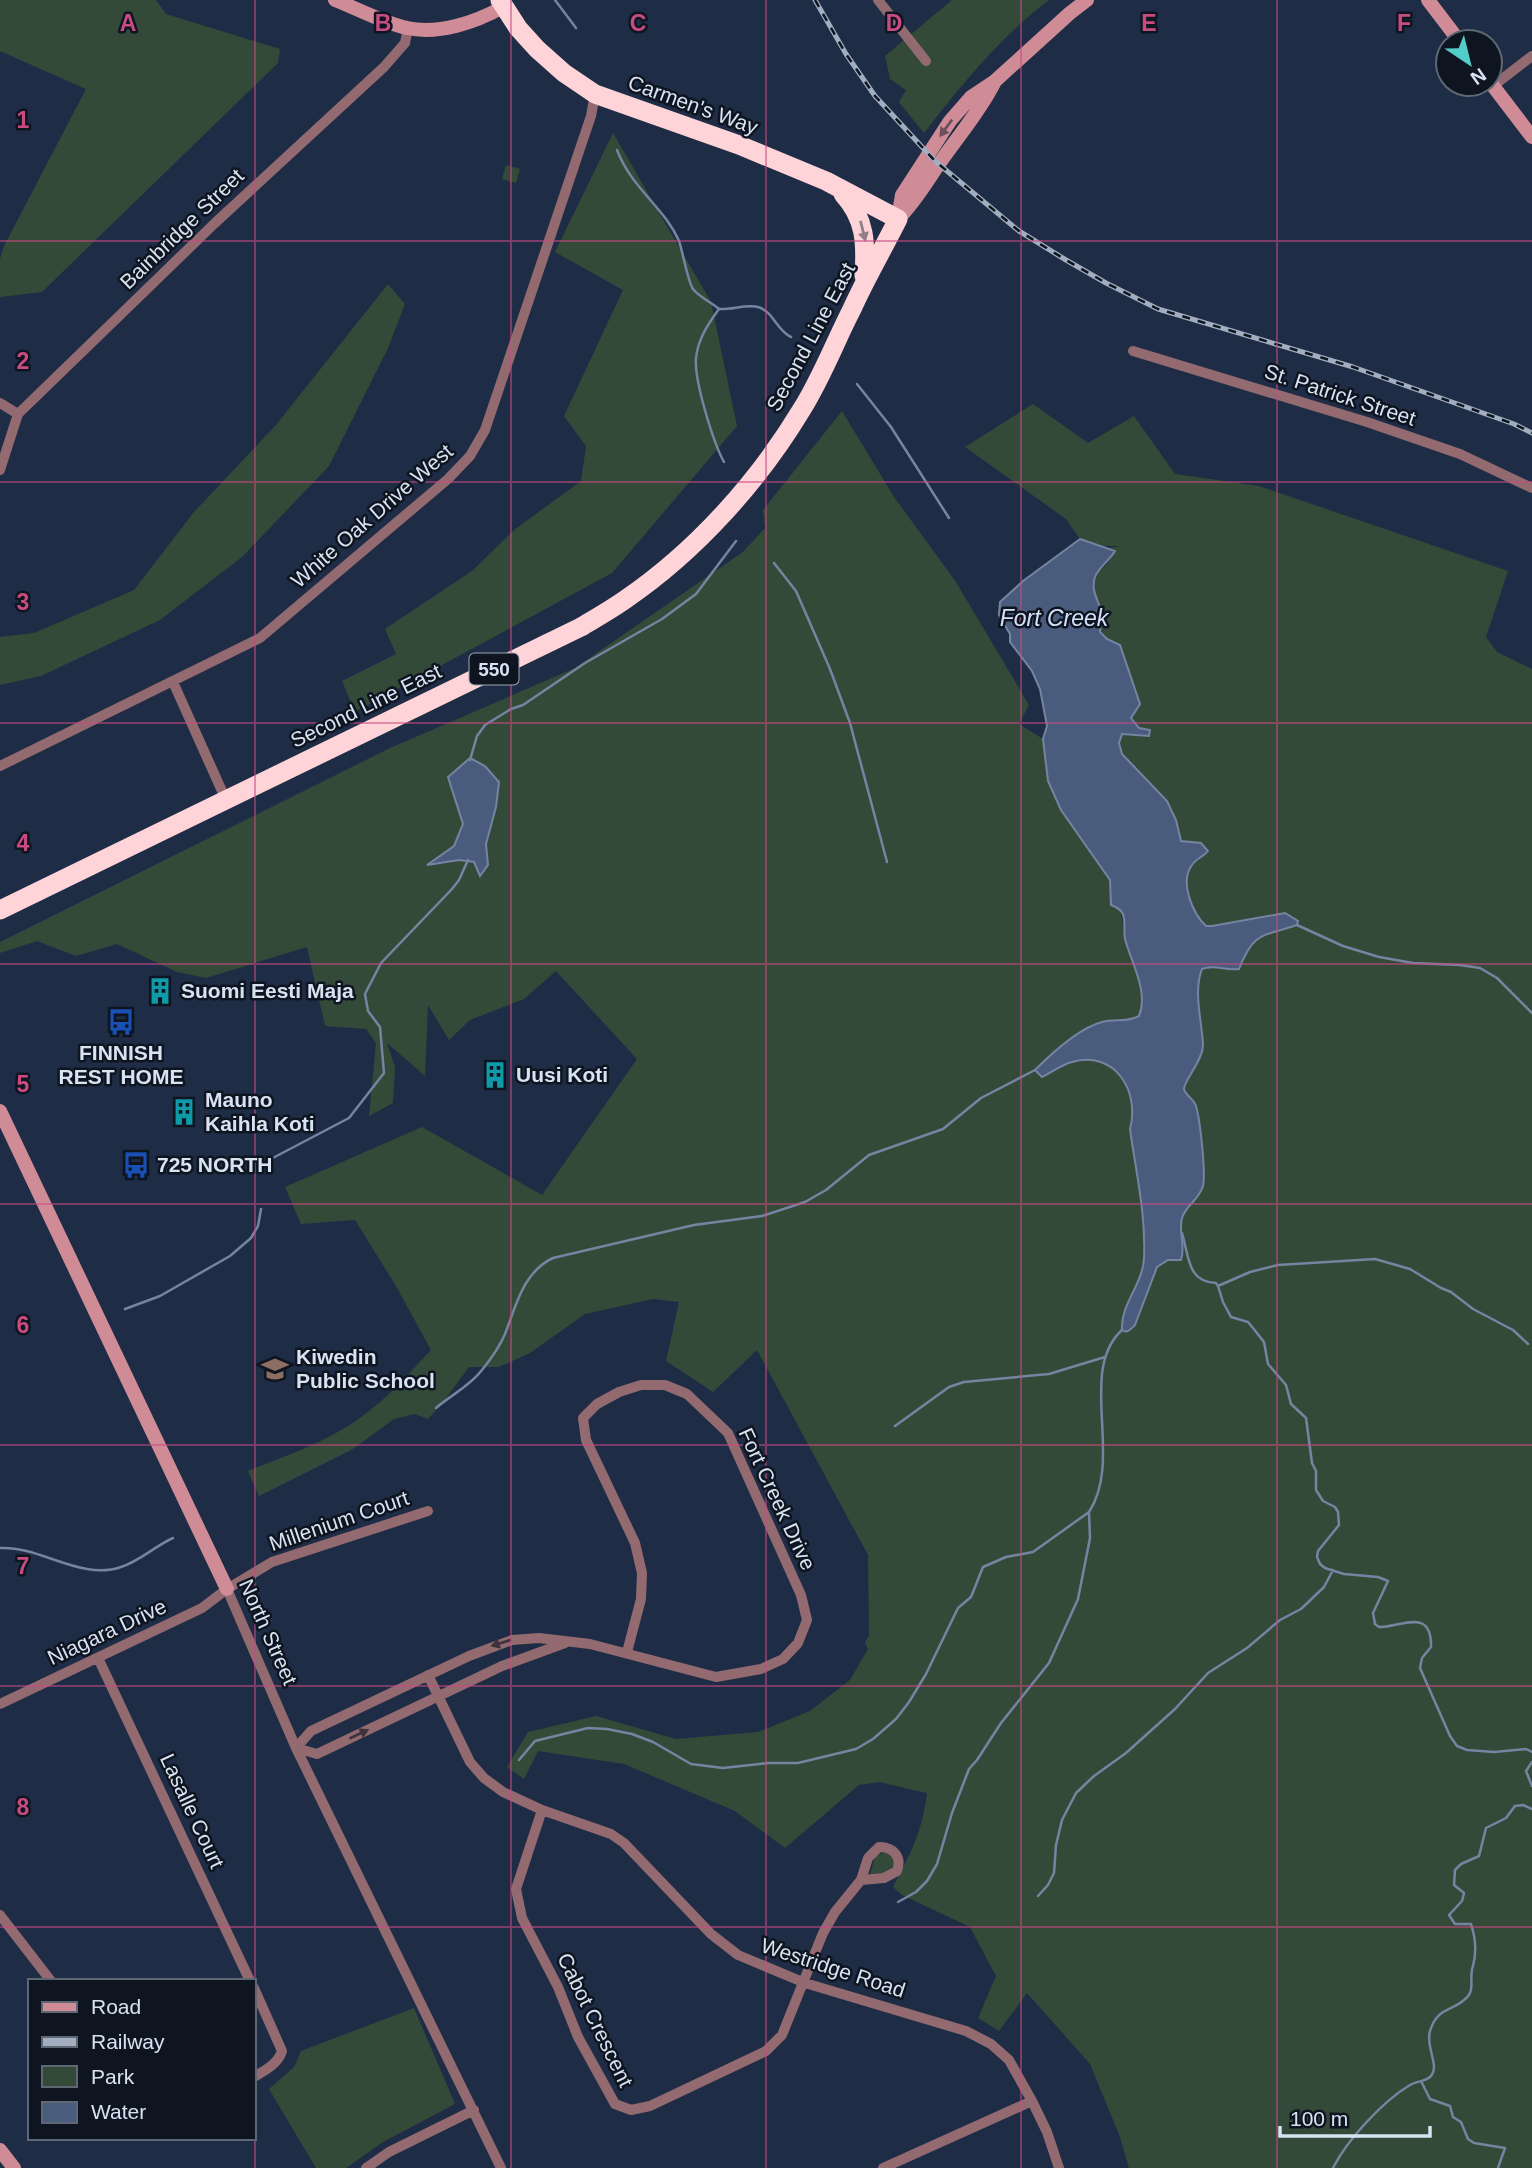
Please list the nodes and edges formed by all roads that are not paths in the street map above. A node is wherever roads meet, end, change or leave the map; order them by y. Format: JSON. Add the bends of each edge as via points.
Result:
{"nodes":[{"id":1,"x":335,"y":0,"type":"edge"},
{"id":2,"x":878,"y":0,"type":"edge"},
{"id":3,"x":1087,"y":0,"type":"edge"},
{"id":4,"x":1428,"y":0,"type":"edge"},
{"id":5,"x":502,"y":3,"type":"edge"},
{"id":6,"x":1449,"y":28,"type":"edge"},
{"id":7,"x":408,"y":29,"type":"junction"},
{"id":8,"x":1532,"y":56,"type":"edge"},
{"id":9,"x":926,"y":61,"type":"dead end"},
{"id":10,"x":1504,"y":75,"type":"edge"},
{"id":11,"x":595,"y":94,"type":"junction"},
{"id":12,"x":1502,"y":98,"type":"edge"},
{"id":13,"x":1532,"y":136,"type":"edge"},
{"id":14,"x":836,"y":186,"type":"junction"},
{"id":15,"x":898,"y":219,"type":"junction"},
{"id":16,"x":864,"y":284,"type":"junction"},
{"id":17,"x":1133,"y":351,"type":"dead end"},
{"id":18,"x":0,"y":403,"type":"edge"},
{"id":19,"x":18,"y":414,"type":"junction"},
{"id":20,"x":0,"y":470,"type":"edge"},
{"id":21,"x":1532,"y":488,"type":"edge"},
{"id":22,"x":173,"y":682,"type":"junction"},
{"id":23,"x":0,"y":766,"type":"edge"},
{"id":24,"x":226,"y":800,"type":"junction"},
{"id":25,"x":0,"y":910,"type":"edge"},
{"id":26,"x":0,"y":1111,"type":"edge"},
{"id":27,"x":428,"y":1511,"type":"dead end"},
{"id":28,"x":227,"y":1589,"type":"junction"},
{"id":29,"x":568,"y":1642,"type":"junction"},
{"id":30,"x":627,"y":1652,"type":"junction"},
{"id":31,"x":98,"y":1658,"type":"junction"},
{"id":32,"x":428,"y":1675,"type":"junction"},
{"id":33,"x":439,"y":1697,"type":"junction"},
{"id":34,"x":0,"y":1704,"type":"edge"},
{"id":35,"x":296,"y":1748,"type":"junction"},
{"id":36,"x":542,"y":1810,"type":"junction"},
{"id":37,"x":861,"y":1880,"type":"dead end"},
{"id":38,"x":0,"y":1916,"type":"edge"},
{"id":39,"x":49,"y":1979,"type":"edge"},
{"id":40,"x":249,"y":1979,"type":"edge"},
{"id":41,"x":804,"y":1983,"type":"junction"},
{"id":42,"x":256,"y":1992,"type":"edge"},
{"id":43,"x":256,"y":2076,"type":"edge"},
{"id":44,"x":1032,"y":2101,"type":"junction"},
{"id":45,"x":474,"y":2110,"type":"junction"},
{"id":46,"x":0,"y":2150,"type":"edge"},
{"id":47,"x":14,"y":2168,"type":"edge"},
{"id":48,"x":366,"y":2168,"type":"edge"},
{"id":49,"x":501,"y":2168,"type":"edge"},
{"id":50,"x":883,"y":2168,"type":"edge"},
{"id":51,"x":1059,"y":2168,"type":"edge"}],
"edges":[{"from":1,"to":7,"type":"street"},
{"from":2,"to":9,"type":"street"},
{"from":3,"to":15,"type":"street","name":"Second Line East","number":"550","via":[[995,81],[915,203]]},
{"from":4,"to":6,"type":"street"},
{"from":5,"to":7,"type":"street","via":[[488,15],[453,28]]},
{"from":5,"to":11,"type":"highway","name":"Carmen's Way","via":[[537,49]]},
{"from":7,"to":19,"type":"street","name":"Bainbridge Street","via":[[405,43],[384,67]]},
{"from":8,"to":10,"type":"street"},
{"from":11,"to":14,"type":"highway","name":"Carmen's Way","via":[[739,145]]},
{"from":11,"to":22,"type":"street","name":"White Oak Drive West","via":[[485,430],[470,456],[260,638]]},
{"from":12,"to":13,"type":"street"},
{"from":14,"to":15,"type":"highway","name":"Carmen's Way"},
{"from":14,"to":16,"type":"highway","one_way":true,"via":[[864,228]]},
{"from":15,"to":16,"type":"highway","name":"Second Line East","number":"550"},
{"from":16,"to":24,"type":"highway","name":"Second Line East","number":"550","via":[[822,373],[769,456],[719,518],[660,573],[580,627]]},
{"from":17,"to":21,"type":"street","name":"St. Patrick Street","via":[[1367,422],[1460,454]]},
{"from":18,"to":19,"type":"street"},
{"from":19,"to":20,"type":"street","name":"Bainbridge Street"},
{"from":22,"to":23,"type":"street","name":"White Oak Drive West"},
{"from":22,"to":24,"type":"street"},
{"from":24,"to":25,"type":"highway","name":"Second Line East","number":"550"},
{"from":26,"to":28,"type":"street","name":"North Street"},
{"from":27,"to":28,"type":"street","name":"Millenium Court","via":[[272,1562]]},
{"from":28,"to":31,"type":"street","name":"Niagara Drive","via":[[202,1608]]},
{"from":28,"to":35,"type":"street","name":"North Street"},
{"from":29,"to":30,"type":"street","name":"Fort Creek Drive"},
{"from":29,"to":32,"type":"street","name":"Fort Creek Drive","one_way":true,"via":[[512,1640]]},
{"from":29,"to":33,"type":"street","name":"Fort Creek Drive","via":[[516,1660]]},
{"from":30,"to":30,"type":"street","name":"Fort Creek Drive","via":[[716,1677],[750,1671],[783,1658],[798,1643],[807,1620],[801,1595],[728,1433],[687,1394],[665,1385],[641,1385],[618,1392],[583,1418],[586,1440],[635,1543],[642,1573],[641,1599]]},
{"from":31,"to":34,"type":"street","name":"Niagara Drive"},
{"from":31,"to":40,"type":"street","name":"Lasalle Court"},
{"from":32,"to":33,"type":"street","name":"Westridge Road"},
{"from":32,"to":35,"type":"street","name":"Fort Creek Drive","via":[[310,1731]]},
{"from":35,"to":33,"type":"street","name":"Fort Creek Drive","one_way":true,"via":[[317,1754]]},
{"from":33,"to":36,"type":"street","name":"Westridge Road","via":[[470,1762],[484,1778]]},
{"from":35,"to":45,"type":"street","name":"North Street"},
{"from":36,"to":41,"type":"street","name":"Westridge Road","via":[[625,1843],[724,1946]]},
{"from":36,"to":41,"type":"street","name":"Cabot Crescent","via":[[516,1889],[523,1918],[615,2104],[631,2110],[650,2106],[766,2051],[782,2035]]},
{"from":37,"to":41,"type":"street","name":"Cabot Crescent","via":[[822,1933]]},
{"from":38,"to":39,"type":"street"},
{"from":41,"to":44,"type":"street","name":"Westridge Road","via":[[966,2031],[991,2043],[1009,2060]]},
{"from":42,"to":43,"type":"street","via":[[282,2051]]},
{"from":44,"to":50,"type":"street"},
{"from":44,"to":51,"type":"street","name":"Westridge Road"},
{"from":45,"to":48,"type":"street"},
{"from":45,"to":49,"type":"street","name":"North Street"},
{"from":46,"to":47,"type":"street"}]}
